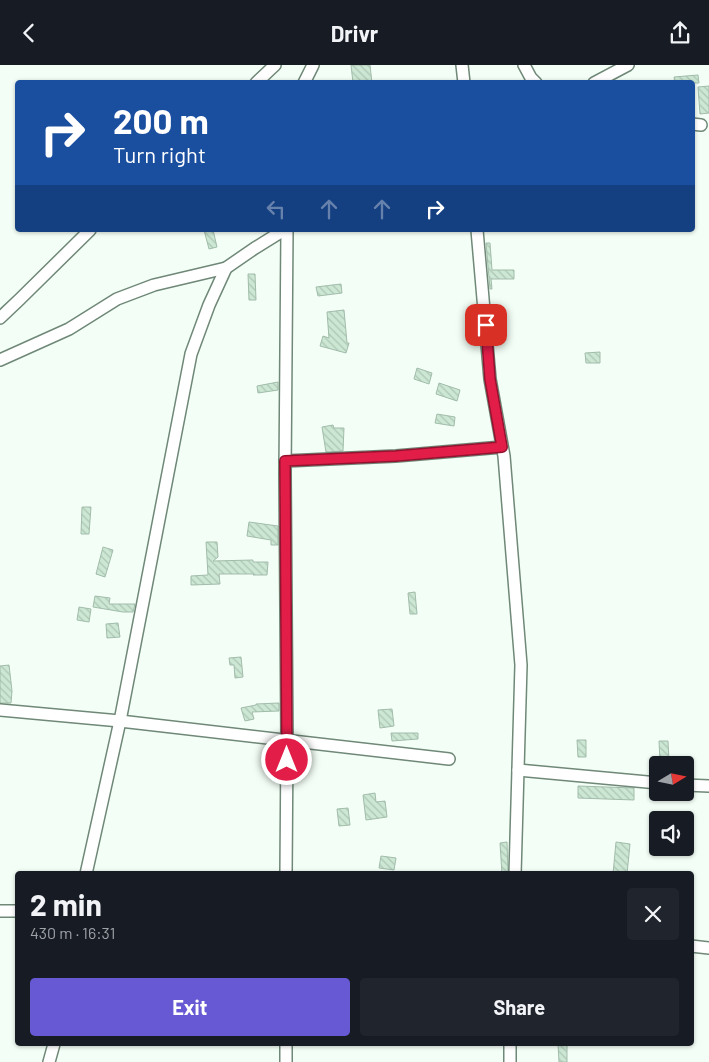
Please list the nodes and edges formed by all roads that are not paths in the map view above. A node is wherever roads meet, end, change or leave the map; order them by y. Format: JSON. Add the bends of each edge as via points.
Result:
{"nodes":[{"id":1,"x":275,"y":65,"type":"edge"},
{"id":2,"x":313,"y":65,"type":"edge"},
{"id":3,"x":462,"y":65,"type":"edge"},
{"id":4,"x":524,"y":65,"type":"edge"},
{"id":5,"x":628,"y":65,"type":"edge"},
{"id":6,"x":259,"y":80,"type":"edge"},
{"id":7,"x":306,"y":80,"type":"edge"},
{"id":8,"x":464,"y":80,"type":"edge"},
{"id":9,"x":532,"y":80,"type":"edge"},
{"id":10,"x":600,"y":80,"type":"edge"},
{"id":11,"x":88,"y":232,"type":"edge"},
{"id":12,"x":282,"y":232,"type":"edge"},
{"id":13,"x":286,"y":232,"type":"edge"},
{"id":14,"x":477,"y":232,"type":"edge"},
{"id":15,"x":226,"y":268,"type":"junction"},
{"id":16,"x":0,"y":318,"type":"edge"},
{"id":17,"x":0,"y":360,"type":"edge"},
{"id":18,"x":502,"y":447,"type":"junction"},
{"id":19,"x":285,"y":461,"type":"junction"},
{"id":20,"x":0,"y":710,"type":"edge"},
{"id":21,"x":120,"y":721,"type":"junction"},
{"id":22,"x":287,"y":741,"type":"junction"},
{"id":23,"x":449,"y":759,"type":"dead end"},
{"id":24,"x":518,"y":770,"type":"junction"},
{"id":25,"x":649,"y":782,"type":"edge"},
{"id":26,"x":694,"y":786,"type":"edge"},
{"id":27,"x":709,"y":787,"type":"edge"},
{"id":28,"x":87,"y":871,"type":"edge"},
{"id":29,"x":286,"y":871,"type":"edge"},
{"id":30,"x":515,"y":871,"type":"edge"},
{"id":31,"x":0,"y":911,"type":"edge"},
{"id":32,"x":15,"y":911,"type":"edge"},
{"id":33,"x":694,"y":946,"type":"edge"},
{"id":34,"x":709,"y":948,"type":"edge"},
{"id":35,"x":53,"y":1046,"type":"edge"},
{"id":36,"x":286,"y":1046,"type":"edge"},
{"id":37,"x":510,"y":1046,"type":"edge"},
{"id":38,"x":49,"y":1062,"type":"edge"},
{"id":39,"x":286,"y":1062,"type":"edge"},
{"id":40,"x":510,"y":1062,"type":"edge"}],
"edges":[{"from":1,"to":6,"type":"street"},
{"from":2,"to":7,"type":"street"},
{"from":3,"to":8,"type":"street"},
{"from":4,"to":9,"type":"street"},
{"from":5,"to":10,"type":"street"},
{"from":11,"to":16,"type":"street"},
{"from":12,"to":15,"type":"street"},
{"from":13,"to":19,"type":"street"},
{"from":14,"to":18,"type":"street","via":[[490,379]]},
{"from":15,"to":17,"type":"street","via":[[154,285],[117,299],[69,329]]},
{"from":15,"to":21,"type":"street","via":[[191,353]]},
{"from":18,"to":19,"type":"street"},
{"from":18,"to":24,"type":"street","via":[[521,665]]},
{"from":19,"to":22,"type":"street"},
{"from":20,"to":21,"type":"street"},
{"from":21,"to":22,"type":"street"},
{"from":21,"to":28,"type":"street"},
{"from":22,"to":23,"type":"street"},
{"from":22,"to":29,"type":"street"},
{"from":24,"to":25,"type":"street"},
{"from":24,"to":30,"type":"street"},
{"from":26,"to":27,"type":"street"},
{"from":31,"to":32,"type":"street"},
{"from":33,"to":34,"type":"street"},
{"from":35,"to":38,"type":"street"},
{"from":36,"to":39,"type":"street"},
{"from":37,"to":40,"type":"street"}]}
